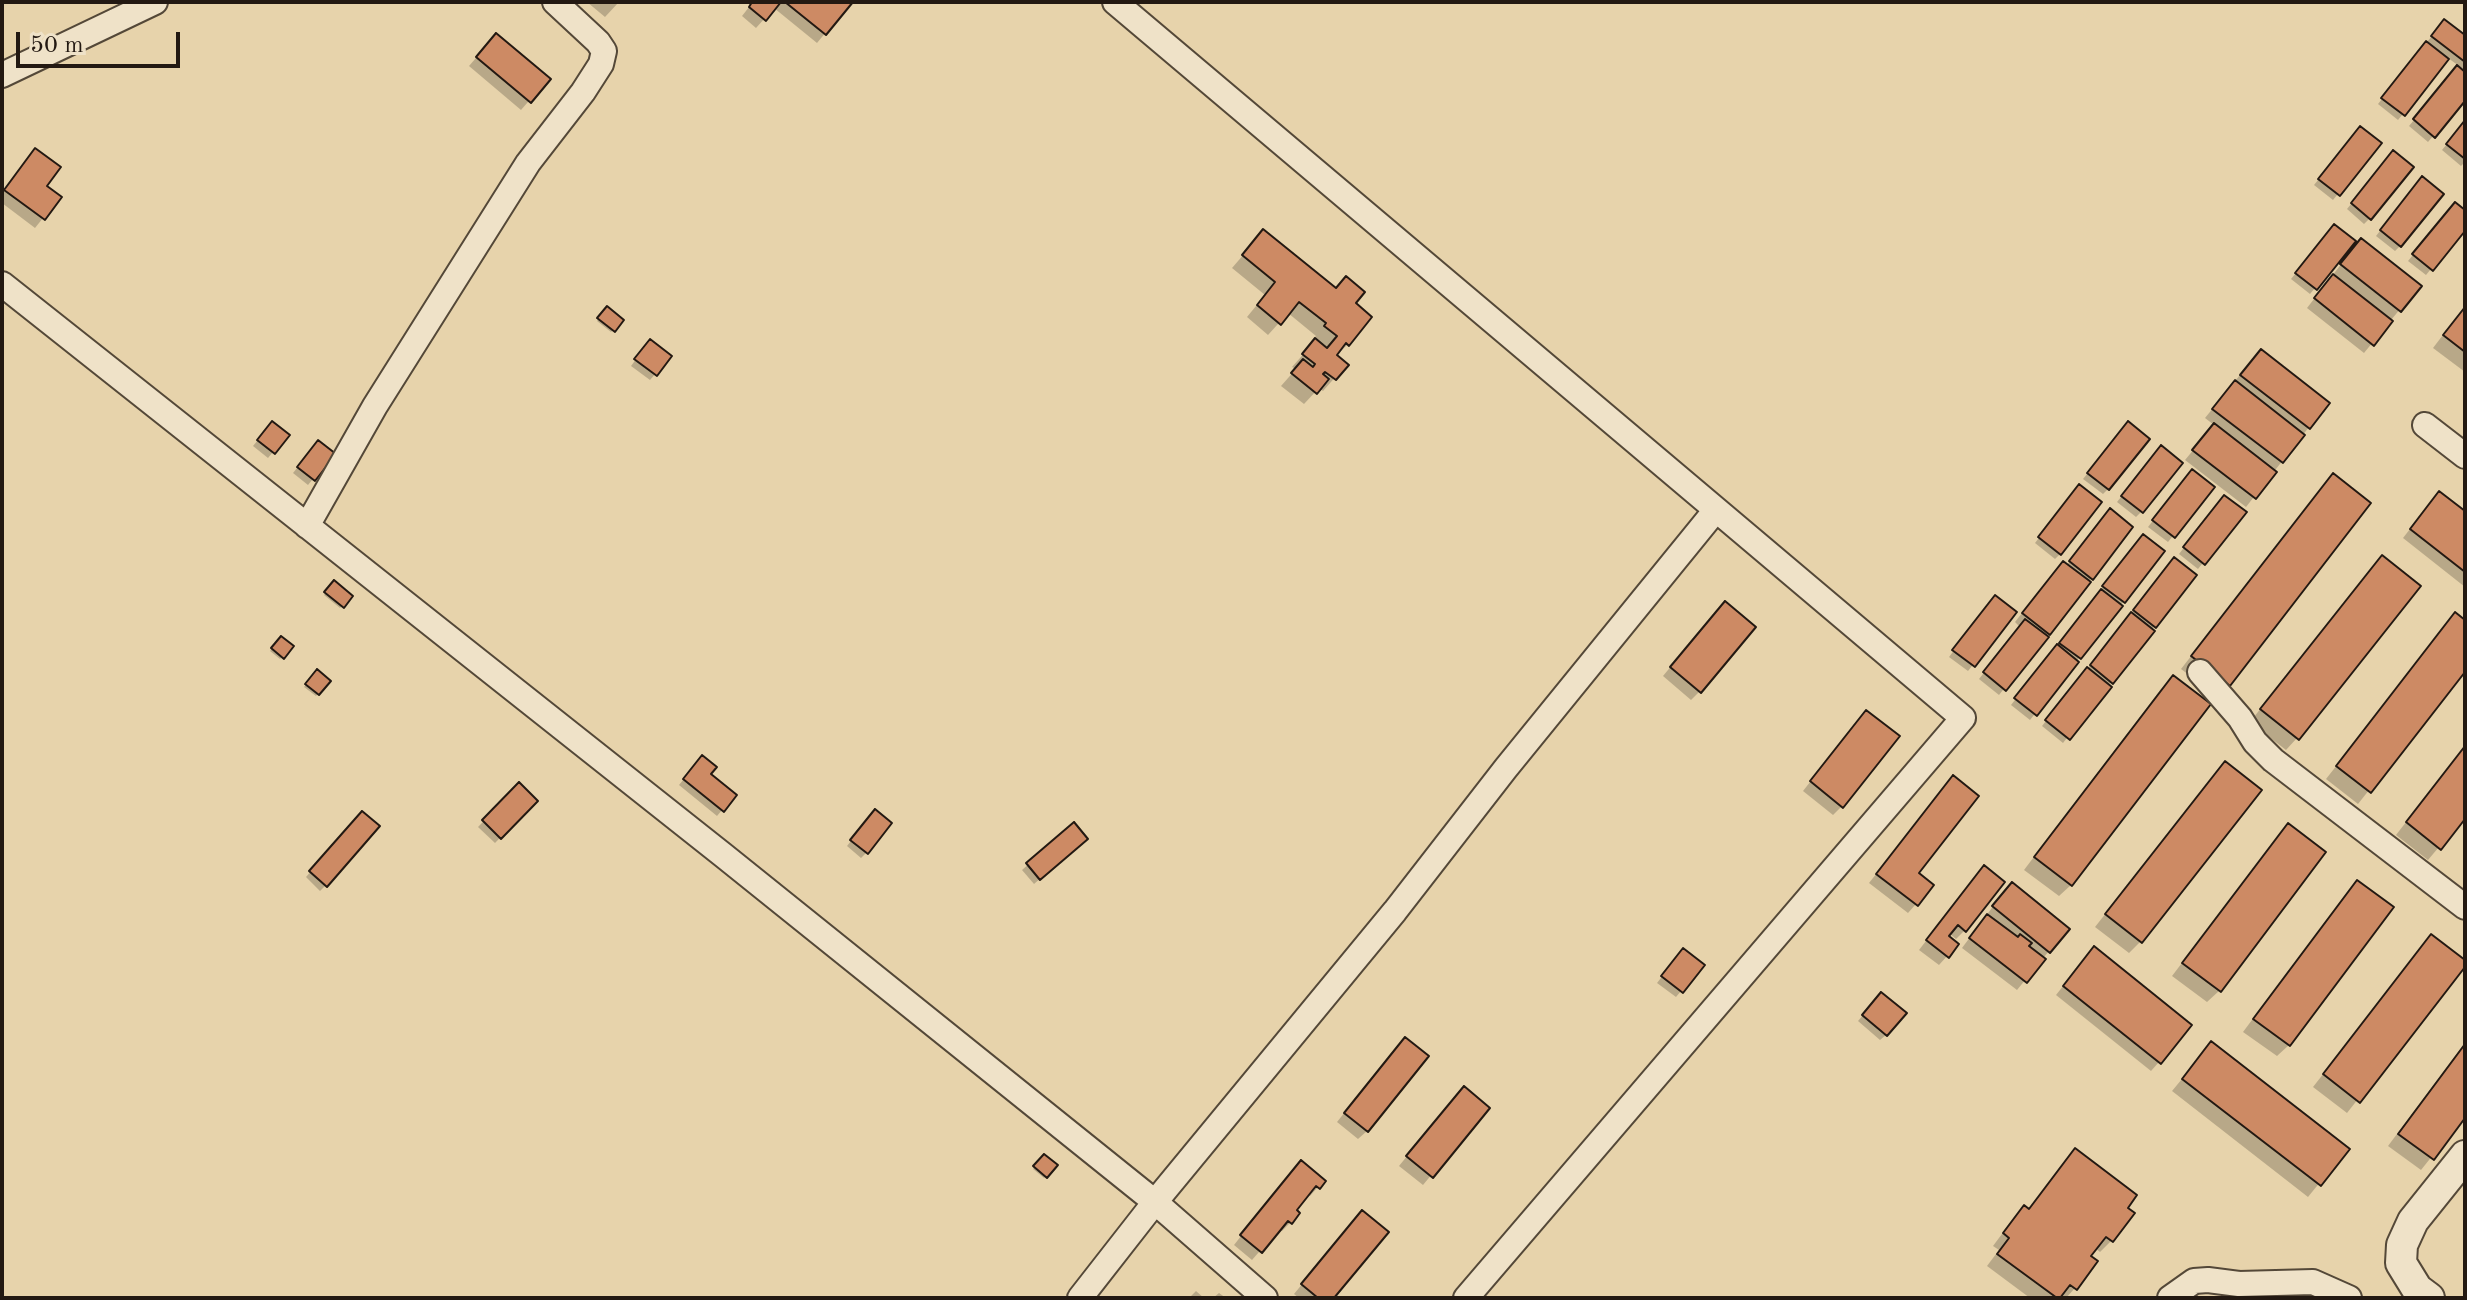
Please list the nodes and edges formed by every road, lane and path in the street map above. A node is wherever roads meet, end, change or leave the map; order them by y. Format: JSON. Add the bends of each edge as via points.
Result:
{"nodes":[{"id":1,"x":155,"y":2,"type":"edge"},
{"id":2,"x":555,"y":2,"type":"edge"},
{"id":3,"x":1115,"y":2,"type":"edge"},
{"id":4,"x":2,"y":75,"type":"edge"},
{"id":5,"x":2,"y":284,"type":"edge"},
{"id":6,"x":2425,"y":425,"type":"dead end"},
{"id":7,"x":2465,"y":456,"type":"edge"},
{"id":8,"x":1715,"y":511,"type":"junction"},
{"id":9,"x":307,"y":526,"type":"junction"},
{"id":10,"x":2200,"y":672,"type":"dead end"},
{"id":11,"x":2465,"y":907,"type":"edge"},
{"id":12,"x":2465,"y":1156,"type":"edge"},
{"id":13,"x":1155,"y":1202,"type":"junction"},
{"id":14,"x":1080,"y":1298,"type":"edge"},
{"id":15,"x":1265,"y":1298,"type":"edge"},
{"id":16,"x":1466,"y":1298,"type":"edge"},
{"id":17,"x":2170,"y":1298,"type":"edge"},
{"id":18,"x":2349,"y":1298,"type":"edge"},
{"id":19,"x":2429,"y":1298,"type":"edge"}],
"edges":[{"from":1,"to":4,"type":"street"},
{"from":2,"to":9,"type":"street","via":[[598,42],[604,51],[601,64],[528,163],[375,406]]},
{"from":3,"to":8,"type":"street"},
{"from":5,"to":9,"type":"street"},
{"from":6,"to":7,"type":"street"},
{"from":8,"to":13,"type":"street"},
{"from":8,"to":16,"type":"street","via":[[1963,718]]},
{"from":9,"to":13,"type":"street"},
{"from":10,"to":11,"type":"street","via":[[2273,760]]},
{"from":12,"to":19,"type":"street","via":[[2413,1221],[2402,1245],[2401,1263]]},
{"from":13,"to":14,"type":"street"},
{"from":13,"to":15,"type":"street"},
{"from":17,"to":18,"type":"street","via":[[2194,1281],[2208,1280],[2313,1282]]}]}
